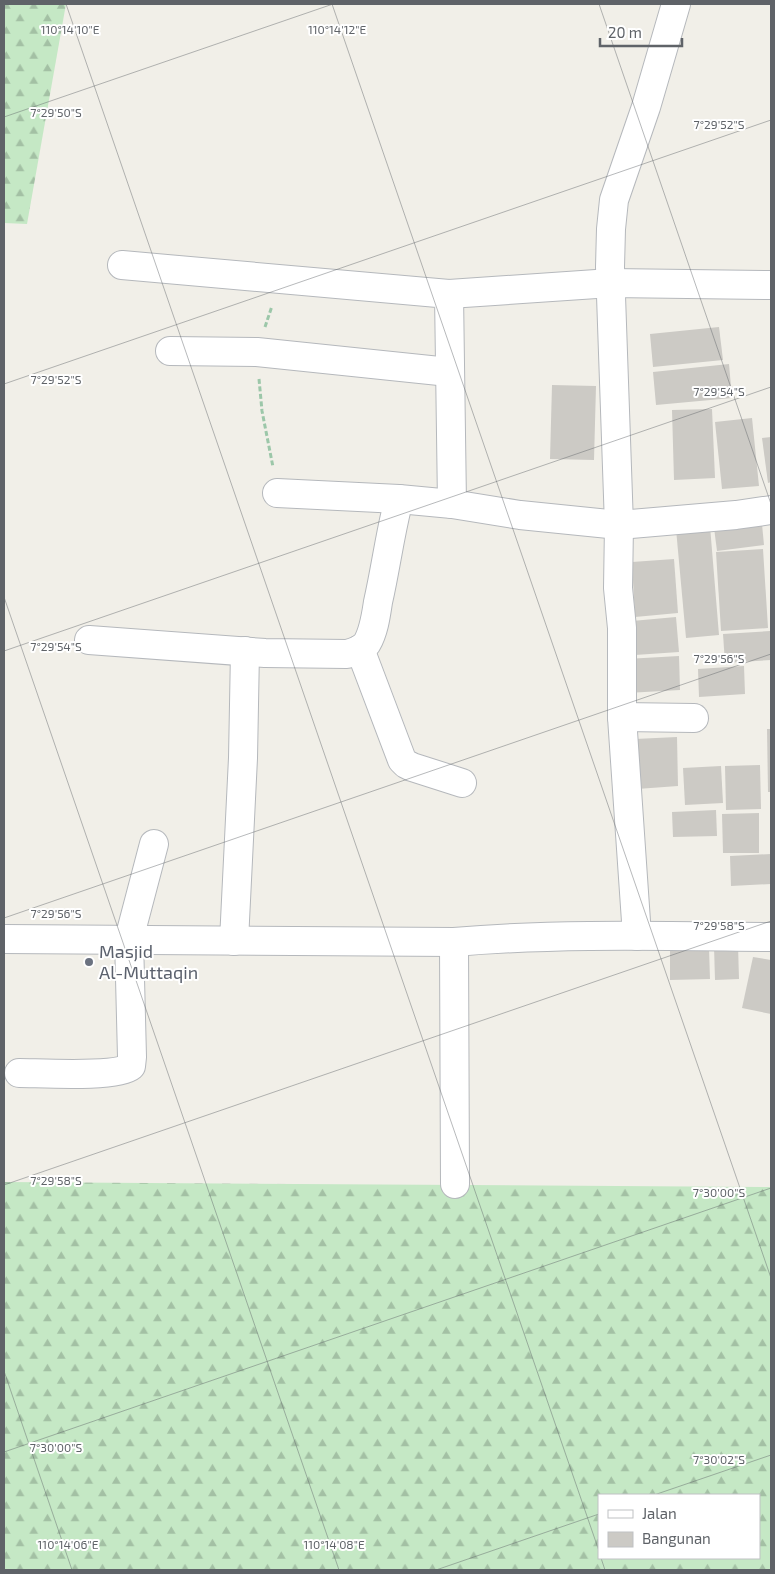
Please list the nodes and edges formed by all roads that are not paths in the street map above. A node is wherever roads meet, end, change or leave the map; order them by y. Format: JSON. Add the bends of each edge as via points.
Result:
{"nodes":[{"id":1,"x":676,"y":4,"type":"edge"},
{"id":2,"x":122,"y":265,"type":"dead end"},
{"id":3,"x":611,"y":283,"type":"junction"},
{"id":4,"x":771,"y":285,"type":"edge"},
{"id":5,"x":449,"y":294,"type":"junction"},
{"id":6,"x":170,"y":351,"type":"dead end"},
{"id":7,"x":449,"y":372,"type":"junction"},
{"id":8,"x":277,"y":493,"type":"road end"},
{"id":9,"x":399,"y":499,"type":"junction"},
{"id":10,"x":452,"y":504,"type":"junction"},
{"id":11,"x":771,"y":510,"type":"edge"},
{"id":12,"x":619,"y":525,"type":"junction"},
{"id":13,"x":89,"y":640,"type":"dead end"},
{"id":14,"x":360,"y":649,"type":"junction"},
{"id":15,"x":245,"y":651,"type":"junction"},
{"id":16,"x":622,"y":717,"type":"junction"},
{"id":17,"x":694,"y":718,"type":"dead end"},
{"id":18,"x":462,"y":783,"type":"dead end"},
{"id":19,"x":154,"y":844,"type":"dead end"},
{"id":20,"x":637,"y":936,"type":"junction"},
{"id":21,"x":771,"y":937,"type":"edge"},
{"id":22,"x":4,"y":939,"type":"edge"},
{"id":23,"x":129,"y":939,"type":"junction"},
{"id":24,"x":234,"y":940,"type":"junction"},
{"id":25,"x":454,"y":942,"type":"junction"},
{"id":26,"x":19,"y":1073,"type":"dead end"},
{"id":27,"x":455,"y":1184,"type":"dead end"}],
"edges":[{"from":1,"to":3,"type":"street","via":[[614,200],[610,236]]},
{"from":2,"to":5,"type":"street"},
{"from":3,"to":4,"type":"street"},
{"from":3,"to":5,"type":"street"},
{"from":3,"to":12,"type":"street"},
{"from":5,"to":7,"type":"street"},
{"from":6,"to":7,"type":"street","via":[[257,352]]},
{"from":7,"to":10,"type":"street"},
{"from":8,"to":9,"type":"street"},
{"from":9,"to":10,"type":"street"},
{"from":9,"to":14,"type":"street","via":[[373,628]]},
{"from":10,"to":12,"type":"street"},
{"from":11,"to":12,"type":"street"},
{"from":12,"to":16,"type":"street"},
{"from":13,"to":15,"type":"street"},
{"from":14,"to":15,"type":"street","via":[[347,654]]},
{"from":14,"to":18,"type":"street","via":[[402,760],[412,767]]},
{"from":15,"to":24,"type":"street"},
{"from":16,"to":17,"type":"street"},
{"from":16,"to":20,"type":"street"},
{"from":19,"to":23,"type":"street"},
{"from":20,"to":21,"type":"street"},
{"from":20,"to":25,"type":"street"},
{"from":22,"to":23,"type":"street"},
{"from":23,"to":24,"type":"street"},
{"from":23,"to":26,"type":"street","via":[[130,1068],[86,1074]]},
{"from":24,"to":25,"type":"street"},
{"from":25,"to":27,"type":"street"}]}
